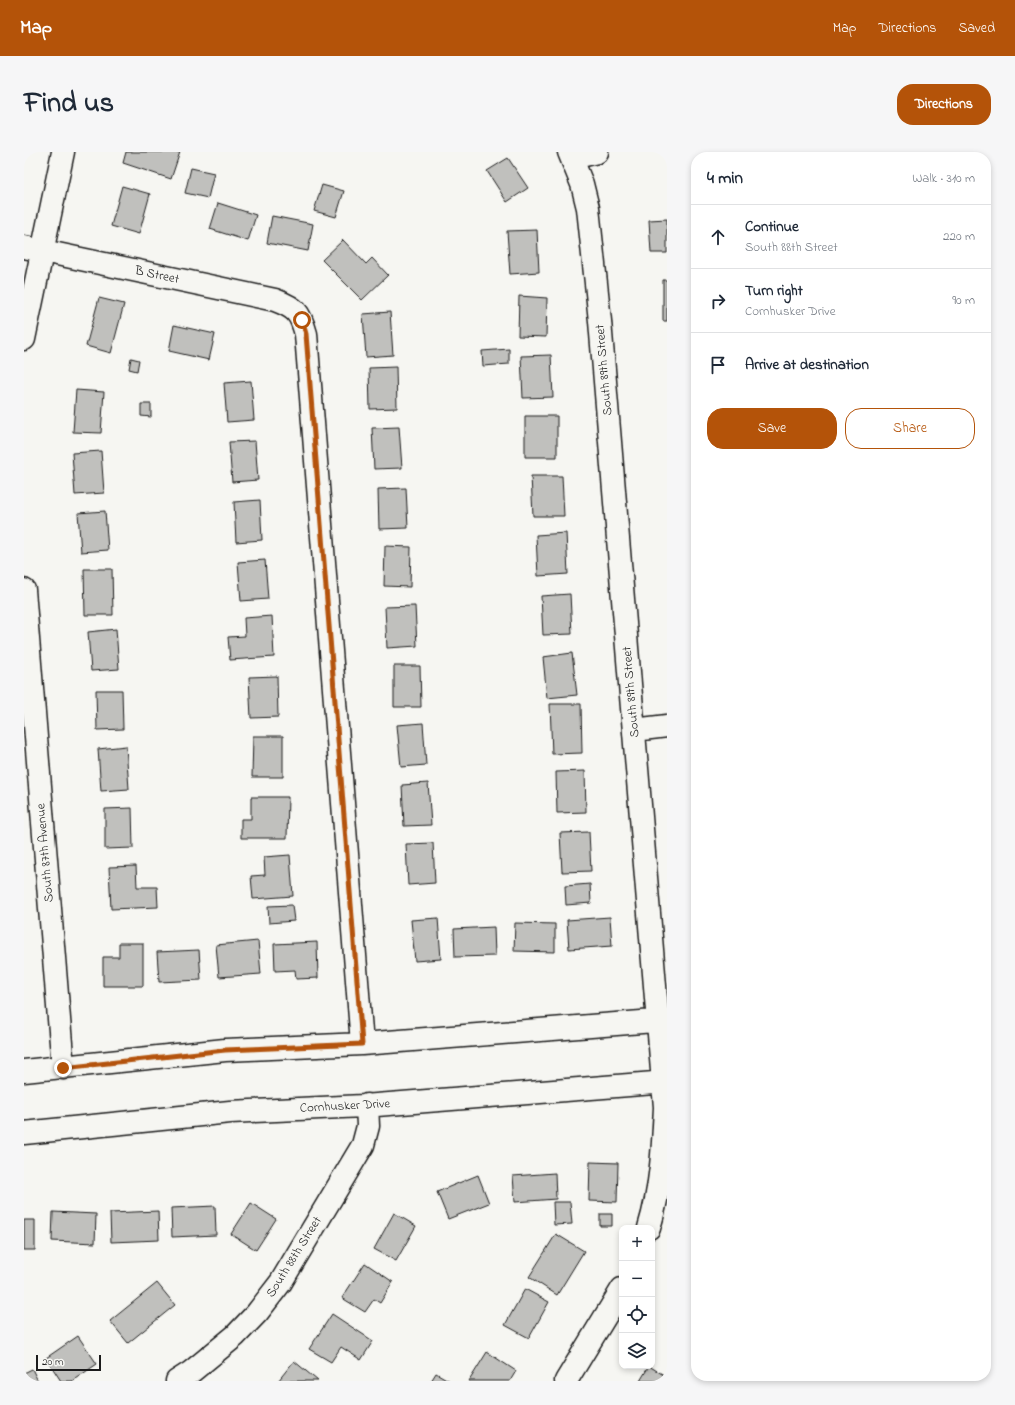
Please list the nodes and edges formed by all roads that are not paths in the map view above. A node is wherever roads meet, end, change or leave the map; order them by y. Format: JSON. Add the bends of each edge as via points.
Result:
{"nodes":[{"id":1,"x":63,"y":152,"type":"edge"},
{"id":2,"x":597,"y":152,"type":"edge"},
{"id":3,"x":571,"y":155,"type":"edge"},
{"id":4,"x":33,"y":249,"type":"edge"},
{"id":5,"x":24,"y":339,"type":"edge"},
{"id":6,"x":24,"y":590,"type":"edge"},
{"id":7,"x":667,"y":726,"type":"edge"},
{"id":8,"x":634,"y":730,"type":"junction"},
{"id":9,"x":32,"y":784,"type":"edge"},
{"id":10,"x":662,"y":1021,"type":"edge"},
{"id":11,"x":362,"y":1044,"type":"junction"},
{"id":12,"x":63,"y":1068,"type":"junction"},
{"id":13,"x":24,"y":1071,"type":"edge"},
{"id":14,"x":665,"y":1082,"type":"edge"},
{"id":15,"x":367,"y":1105,"type":"junction"},
{"id":16,"x":24,"y":1133,"type":"edge"},
{"id":17,"x":650,"y":1225,"type":"edge"},
{"id":18,"x":619,"y":1294,"type":"edge"},
{"id":19,"x":177,"y":1381,"type":"edge"},
{"id":20,"x":566,"y":1381,"type":"edge"}],
"edges":[{"from":1,"to":4,"type":"street"},
{"from":2,"to":3,"type":"street"},
{"from":3,"to":8,"type":"street","name":"South 89th Street","via":[[588,208],[600,321]]},
{"from":4,"to":5,"type":"street"},
{"from":4,"to":11,"type":"street","name":"B Street","via":[[275,300],[290,306],[302,320],[306,334]]},
{"from":6,"to":9,"type":"street","name":"South 87th Avenue"},
{"from":7,"to":8,"type":"street"},
{"from":8,"to":10,"type":"street","name":"South 89th Street"},
{"from":9,"to":12,"type":"street","name":"South 87th Avenue"},
{"from":10,"to":11,"type":"street"},
{"from":10,"to":14,"type":"street","name":"South 89th Street"},
{"from":11,"to":12,"type":"street","via":[[225,1050]]},
{"from":12,"to":13,"type":"street"},
{"from":14,"to":15,"type":"street","name":"Cornhusker Drive"},
{"from":14,"to":17,"type":"street","name":"South 89th Street","via":[[661,1172]]},
{"from":15,"to":16,"type":"street","name":"Cornhusker Drive","via":[[230,1112]]},
{"from":15,"to":19,"type":"street","name":"South 88th Street","via":[[368,1126],[363,1146],[281,1282],[257,1313],[234,1336]]},
{"from":18,"to":20,"type":"street"}]}
